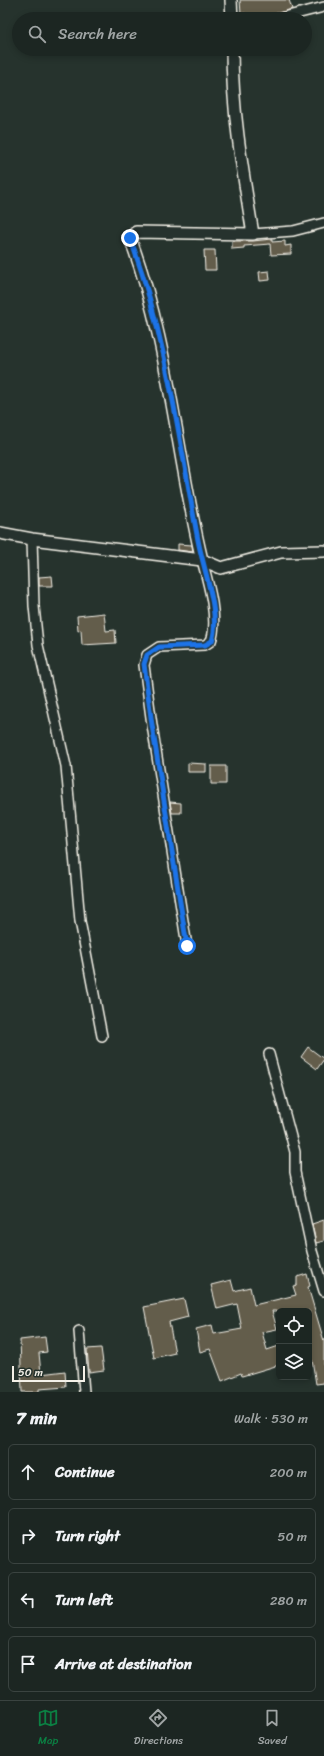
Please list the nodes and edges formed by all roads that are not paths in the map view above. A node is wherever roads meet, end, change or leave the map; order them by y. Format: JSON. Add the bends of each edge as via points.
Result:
{"nodes":[{"id":1,"x":232,"y":0,"type":"edge"},
{"id":2,"x":324,"y":7,"type":"edge"},
{"id":3,"x":232,"y":12,"type":"edge"},
{"id":4,"x":304,"y":12,"type":"edge"},
{"id":5,"x":232,"y":56,"type":"edge"},
{"id":6,"x":324,"y":223,"type":"edge"},
{"id":7,"x":253,"y":234,"type":"junction"},
{"id":8,"x":0,"y":534,"type":"edge"},
{"id":9,"x":32,"y":539,"type":"junction"},
{"id":10,"x":324,"y":551,"type":"edge"},
{"id":11,"x":202,"y":560,"type":"junction"},
{"id":12,"x":187,"y":946,"type":"dead end"},
{"id":13,"x":102,"y":1036,"type":"dead end"},
{"id":14,"x":268,"y":1054,"type":"dead end"},
{"id":15,"x":324,"y":1291,"type":"edge"},
{"id":16,"x":79,"y":1331,"type":"dead end"},
{"id":17,"x":84,"y":1392,"type":"edge"}],
"edges":[{"from":1,"to":3,"type":"street"},
{"from":2,"to":4,"type":"street"},
{"from":5,"to":7,"type":"street","via":[[232,81],[240,151]]},
{"from":6,"to":7,"type":"street","via":[[293,230]]},
{"from":7,"to":11,"type":"street","via":[[136,232],[130,238],[159,333]]},
{"from":8,"to":9,"type":"street"},
{"from":9,"to":11,"type":"street"},
{"from":9,"to":13,"type":"street","via":[[38,644],[66,766],[80,922]]},
{"from":10,"to":11,"type":"street","via":[[281,552],[220,568]]},
{"from":11,"to":12,"type":"street","via":[[212,598],[212,641],[205,645],[159,647],[147,655],[144,664]]},
{"from":14,"to":15,"type":"street","via":[[295,1152],[295,1172],[312,1251]]},
{"from":16,"to":17,"type":"street"}]}
